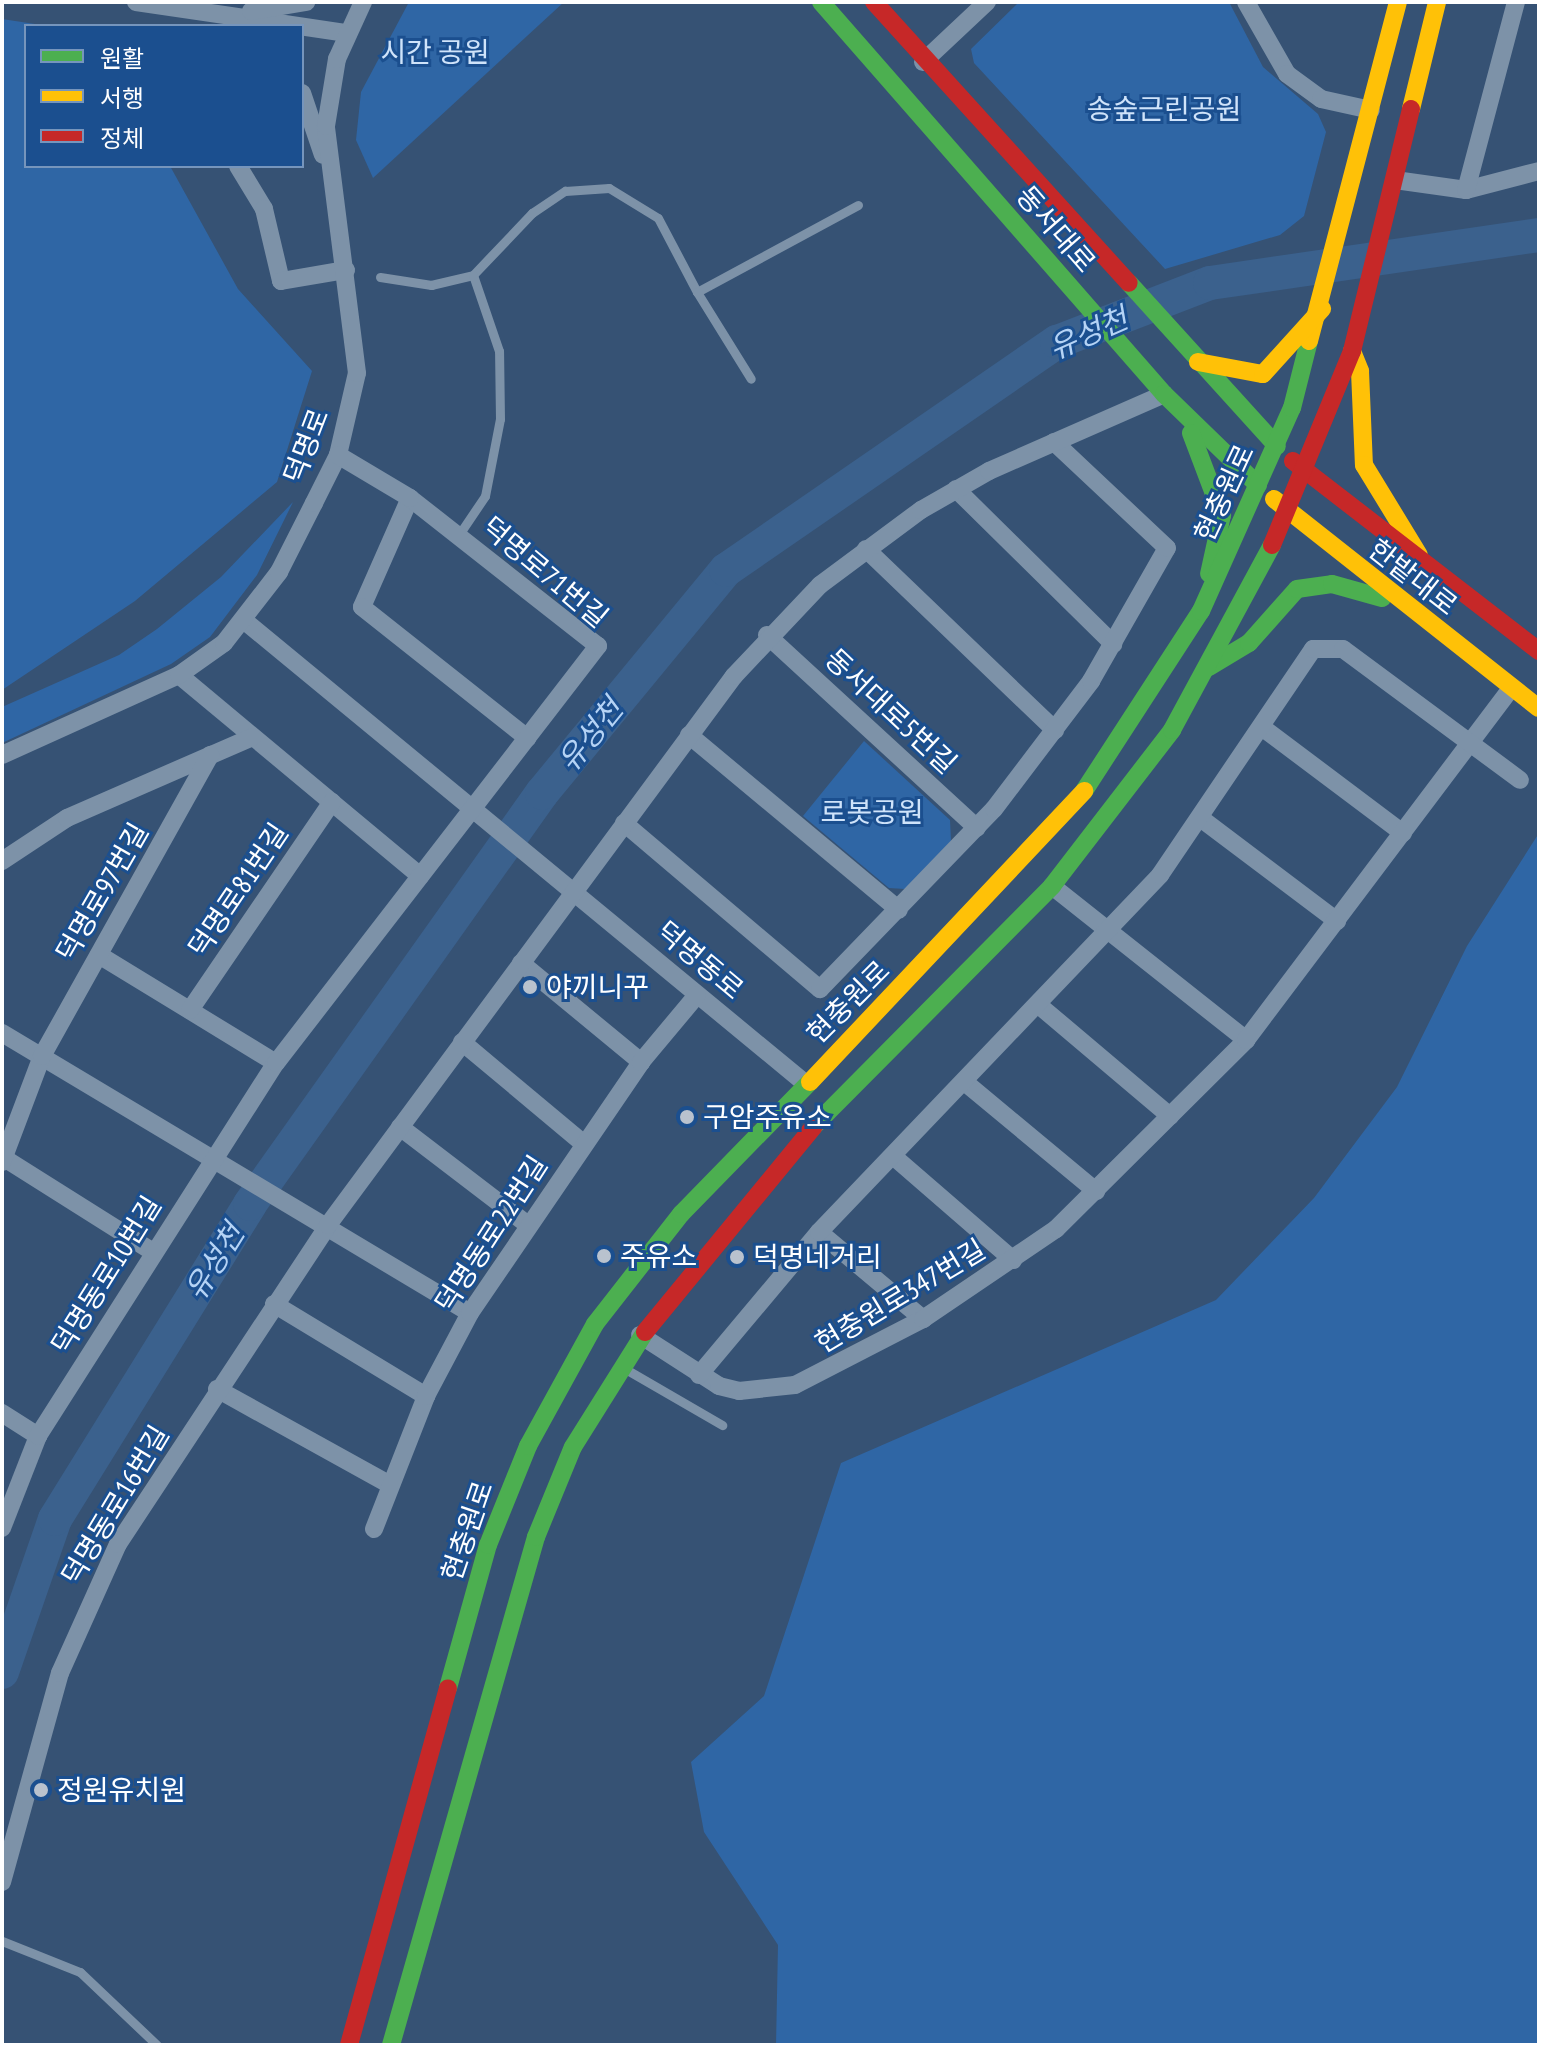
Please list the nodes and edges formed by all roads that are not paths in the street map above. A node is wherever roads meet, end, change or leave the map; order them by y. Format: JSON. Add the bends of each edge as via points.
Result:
{"nodes":[{"id":1,"x":136,"y":2,"type":"edge"},
{"id":2,"x":306,"y":2,"type":"edge"},
{"id":3,"x":363,"y":2,"type":"edge"},
{"id":4,"x":821,"y":2,"type":"edge"},
{"id":5,"x":874,"y":2,"type":"edge"},
{"id":6,"x":958,"y":2,"type":"edge"},
{"id":7,"x":987,"y":2,"type":"edge"},
{"id":8,"x":1246,"y":2,"type":"edge"},
{"id":9,"x":1398,"y":2,"type":"edge"},
{"id":10,"x":1437,"y":2,"type":"edge"},
{"id":11,"x":1516,"y":2,"type":"edge"},
{"id":12,"x":199,"y":16,"type":"edge"},
{"id":13,"x":971,"y":17,"type":"junction"},
{"id":14,"x":229,"y":24,"type":"edge"},
{"id":15,"x":269,"y":24,"type":"edge"},
{"id":16,"x":304,"y":28,"type":"edge"},
{"id":17,"x":347,"y":33,"type":"junction"},
{"id":18,"x":923,"y":62,"type":"junction"},
{"id":19,"x":304,"y":99,"type":"edge"},
{"id":20,"x":1371,"y":110,"type":"junction"},
{"id":21,"x":327,"y":166,"type":"junction"},
{"id":22,"x":239,"y":168,"type":"edge"},
{"id":23,"x":1539,"y":171,"type":"edge"},
{"id":24,"x":1395,"y":180,"type":"junction"},
{"id":25,"x":1466,"y":190,"type":"junction"},
{"id":26,"x":858,"y":205,"type":"dead end"},
{"id":27,"x":346,"y":270,"type":"junction"},
{"id":28,"x":473,"y":275,"type":"junction"},
{"id":29,"x":380,"y":277,"type":"dead end"},
{"id":30,"x":697,"y":292,"type":"junction"},
{"id":31,"x":1323,"y":308,"type":"junction"},
{"id":32,"x":1352,"y":351,"type":"junction"},
{"id":33,"x":1198,"y":362,"type":"junction"},
{"id":34,"x":751,"y":379,"type":"dead end"},
{"id":35,"x":1158,"y":387,"type":"junction"},
{"id":36,"x":1054,"y":442,"type":"junction"},
{"id":37,"x":1277,"y":446,"type":"junction"},
{"id":38,"x":338,"y":455,"type":"junction"},
{"id":39,"x":1305,"y":472,"type":"junction"},
{"id":40,"x":1258,"y":485,"type":"junction"},
{"id":41,"x":956,"y":489,"type":"junction"},
{"id":42,"x":410,"y":498,"type":"junction"},
{"id":43,"x":1287,"y":511,"type":"junction"},
{"id":44,"x":458,"y":536,"type":"junction"},
{"id":45,"x":866,"y":549,"type":"junction"},
{"id":46,"x":1421,"y":564,"type":"junction"},
{"id":47,"x":1405,"y":606,"type":"junction"},
{"id":48,"x":1201,"y":611,"type":"junction"},
{"id":49,"x":246,"y":622,"type":"junction"},
{"id":50,"x":767,"y":635,"type":"junction"},
{"id":51,"x":1113,"y":644,"type":"junction"},
{"id":52,"x":1539,"y":651,"type":"edge"},
{"id":53,"x":1208,"y":667,"type":"junction"},
{"id":54,"x":179,"y":675,"type":"junction"},
{"id":55,"x":1511,"y":688,"type":"junction"},
{"id":56,"x":1539,"y":708,"type":"edge"},
{"id":57,"x":1263,"y":728,"type":"junction"},
{"id":58,"x":1055,"y":730,"type":"junction"},
{"id":59,"x":689,"y":735,"type":"junction"},
{"id":60,"x":252,"y":737,"type":"junction"},
{"id":61,"x":527,"y":738,"type":"junction"},
{"id":62,"x":1472,"y":742,"type":"junction"},
{"id":63,"x":2,"y":755,"type":"edge"},
{"id":64,"x":210,"y":755,"type":"junction"},
{"id":65,"x":1520,"y":780,"type":"dead end"},
{"id":66,"x":332,"y":802,"type":"junction"},
{"id":67,"x":477,"y":812,"type":"junction"},
{"id":68,"x":1203,"y":820,"type":"junction"},
{"id":69,"x":624,"y":823,"type":"junction"},
{"id":70,"x":977,"y":828,"type":"junction"},
{"id":71,"x":1403,"y":833,"type":"junction"},
{"id":72,"x":2,"y":861,"type":"edge"},
{"id":73,"x":420,"y":876,"type":"junction"},
{"id":74,"x":1052,"y":886,"type":"junction"},
{"id":75,"x":574,"y":892,"type":"junction"},
{"id":76,"x":899,"y":910,"type":"junction"},
{"id":77,"x":1337,"y":921,"type":"junction"},
{"id":78,"x":1110,"y":933,"type":"junction"},
{"id":79,"x":99,"y":955,"type":"junction"},
{"id":80,"x":521,"y":963,"type":"junction"},
{"id":81,"x":697,"y":995,"type":"junction"},
{"id":82,"x":1041,"y":1007,"type":"junction"},
{"id":83,"x":190,"y":1010,"type":"junction"},
{"id":84,"x":2,"y":1033,"type":"edge"},
{"id":85,"x":1246,"y":1040,"type":"junction"},
{"id":86,"x":462,"y":1042,"type":"junction"},
{"id":87,"x":42,"y":1056,"type":"junction"},
{"id":88,"x":641,"y":1062,"type":"junction"},
{"id":89,"x":276,"y":1063,"type":"junction"},
{"id":90,"x":806,"y":1084,"type":"junction"},
{"id":91,"x":967,"y":1084,"type":"junction"},
{"id":92,"x":1170,"y":1116,"type":"junction"},
{"id":93,"x":400,"y":1127,"type":"junction"},
{"id":94,"x":584,"y":1144,"type":"junction"},
{"id":95,"x":893,"y":1156,"type":"junction"},
{"id":96,"x":3,"y":1160,"type":"edge"},
{"id":97,"x":220,"y":1161,"type":"junction"},
{"id":98,"x":1096,"y":1191,"type":"junction"},
{"id":99,"x":328,"y":1225,"type":"junction"},
{"id":100,"x":528,"y":1225,"type":"junction"},
{"id":101,"x":819,"y":1232,"type":"junction"},
{"id":102,"x":153,"y":1252,"type":"junction"},
{"id":103,"x":1013,"y":1260,"type":"junction"},
{"id":104,"x":274,"y":1304,"type":"junction"},
{"id":105,"x":470,"y":1313,"type":"junction"},
{"id":106,"x":923,"y":1319,"type":"junction"},
{"id":107,"x":640,"y":1335,"type":"junction"},
{"id":108,"x":619,"y":1365,"type":"junction"},
{"id":109,"x":699,"y":1375,"type":"junction"},
{"id":110,"x":217,"y":1389,"type":"junction"},
{"id":111,"x":426,"y":1396,"type":"junction"},
{"id":112,"x":2,"y":1413,"type":"edge"},
{"id":113,"x":722,"y":1425,"type":"dead end"},
{"id":114,"x":38,"y":1436,"type":"junction"},
{"id":115,"x":390,"y":1485,"type":"junction"},
{"id":116,"x":2,"y":1528,"type":"edge"},
{"id":117,"x":374,"y":1529,"type":"dead end"},
{"id":118,"x":2,"y":1882,"type":"edge"},
{"id":119,"x":2,"y":1941,"type":"edge"},
{"id":120,"x":157,"y":2045,"type":"edge"},
{"id":121,"x":349,"y":2045,"type":"edge"},
{"id":122,"x":391,"y":2045,"type":"edge"}],
"edges":[{"from":1,"to":12,"type":"street"},
{"from":2,"to":12,"type":"street"},
{"from":3,"to":17,"type":"street","name":"덕명로"},
{"from":4,"to":35,"type":"main road","name":"동서대로"},
{"from":5,"to":18,"type":"main road","name":"동서대로"},
{"from":6,"to":13,"type":"street"},
{"from":7,"to":13,"type":"street"},
{"from":8,"to":20,"type":"street","via":[[1287,74],[1321,99]]},
{"from":9,"to":20,"type":"main road","name":"현충원로"},
{"from":10,"to":24,"type":"main road"},
{"from":11,"to":25,"type":"street"},
{"from":12,"to":14,"type":"street"},
{"from":12,"to":15,"type":"street"},
{"from":13,"to":18,"type":"street"},
{"from":16,"to":17,"type":"street"},
{"from":17,"to":21,"type":"street","name":"덕명로","via":[[330,91]]},
{"from":18,"to":33,"type":"main road","name":"동서대로"},
{"from":19,"to":21,"type":"street"},
{"from":20,"to":31,"type":"main road","name":"현충원로"},
{"from":21,"to":27,"type":"street","name":"덕명로"},
{"from":22,"to":27,"type":"street","via":[[264,209],[281,281]]},
{"from":23,"to":25,"type":"street"},
{"from":24,"to":25,"type":"street"},
{"from":24,"to":32,"type":"main road"},
{"from":26,"to":30,"type":"lane"},
{"from":27,"to":38,"type":"street","name":"덕명로","via":[[357,373]]},
{"from":28,"to":29,"type":"lane","via":[[431,285]]},
{"from":28,"to":30,"type":"lane","via":[[532,213],[565,191],[609,188],[658,218]]},
{"from":28,"to":44,"type":"lane","via":[[499,351],[500,419],[485,496]]},
{"from":30,"to":34,"type":"lane"},
{"from":31,"to":33,"type":"main road","via":[[1263,374]]},
{"from":31,"to":37,"type":"main road","name":"현충원로"},
{"from":32,"to":39,"type":"main road"},
{"from":32,"to":46,"type":"main road","via":[[1360,371],[1364,465]]},
{"from":33,"to":37,"type":"main road","name":"동서대로"},
{"from":35,"to":36,"type":"street"},
{"from":35,"to":40,"type":"main road","name":"동서대로"},
{"from":35,"to":48,"type":"main road","via":[[1208,462],[1222,515]]},
{"from":36,"to":41,"type":"street"},
{"from":36,"to":51,"type":"street","via":[[1167,548]]},
{"from":37,"to":39,"type":"main road","name":"한밭대로"},
{"from":37,"to":40,"type":"main road","name":"현충원로"},
{"from":38,"to":42,"type":"street","name":"덕명로71번길"},
{"from":38,"to":49,"type":"street","name":"덕명로"},
{"from":39,"to":43,"type":"main road"},
{"from":39,"to":46,"type":"main road","name":"한밭대로"},
{"from":40,"to":43,"type":"main road","name":"한밭대로"},
{"from":40,"to":48,"type":"main road","name":"현충원로"},
{"from":41,"to":45,"type":"street"},
{"from":41,"to":51,"type":"street"},
{"from":42,"to":44,"type":"street","name":"덕명로71번길"},
{"from":42,"to":61,"type":"street","via":[[362,607]]},
{"from":43,"to":47,"type":"main road","name":"한밭대로"},
{"from":43,"to":53,"type":"main road"},
{"from":44,"to":61,"type":"street","name":"덕명로71번길","via":[[598,646]]},
{"from":45,"to":50,"type":"street"},
{"from":45,"to":58,"type":"street"},
{"from":46,"to":52,"type":"main road","name":"한밭대로"},
{"from":47,"to":53,"type":"main road","via":[[1332,584],[1297,589],[1249,643]]},
{"from":47,"to":55,"type":"main road","name":"한밭대로"},
{"from":48,"to":90,"type":"main road","name":"현충원로","via":[[1091,783]]},
{"from":49,"to":54,"type":"street","name":"덕명로"},
{"from":49,"to":67,"type":"street"},
{"from":50,"to":59,"type":"street"},
{"from":50,"to":70,"type":"street","name":"동서대로5번길"},
{"from":51,"to":58,"type":"street"},
{"from":53,"to":74,"type":"main road","via":[[1134,787]]},
{"from":54,"to":60,"type":"street"},
{"from":54,"to":63,"type":"street","name":"덕명로"},
{"from":55,"to":56,"type":"main road","name":"한밭대로"},
{"from":55,"to":62,"type":"street","name":"현충원로347번길"},
{"from":57,"to":62,"type":"street","via":[[1313,649],[1343,649]]},
{"from":57,"to":68,"type":"street"},
{"from":57,"to":71,"type":"street"},
{"from":58,"to":70,"type":"street"},
{"from":59,"to":69,"type":"street"},
{"from":59,"to":76,"type":"street"},
{"from":60,"to":64,"type":"street","name":"덕명로97번길"},
{"from":60,"to":66,"type":"street"},
{"from":61,"to":67,"type":"street","name":"덕명로71번길"},
{"from":62,"to":65,"type":"street"},
{"from":62,"to":71,"type":"street","name":"현충원로347번길"},
{"from":64,"to":72,"type":"street","name":"덕명로97번길","via":[[67,818]]},
{"from":64,"to":79,"type":"street","name":"덕명로97번길"},
{"from":66,"to":73,"type":"street"},
{"from":66,"to":83,"type":"street","name":"덕명로81번길"},
{"from":67,"to":73,"type":"street","name":"덕명동로10번길"},
{"from":67,"to":75,"type":"street","name":"덕명동로"},
{"from":68,"to":77,"type":"street"},
{"from":68,"to":78,"type":"street"},
{"from":69,"to":75,"type":"street"},
{"from":69,"to":76,"type":"street","via":[[820,989]]},
{"from":70,"to":76,"type":"street"},
{"from":71,"to":77,"type":"street","name":"현충원로347번길"},
{"from":73,"to":89,"type":"street","name":"덕명동로10번길"},
{"from":74,"to":78,"type":"street"},
{"from":74,"to":107,"type":"main road","via":[[794,1146]]},
{"from":75,"to":80,"type":"street","name":"덕명동로16번길"},
{"from":75,"to":81,"type":"street","name":"덕명동로"},
{"from":77,"to":85,"type":"street","name":"현충원로347번길"},
{"from":78,"to":82,"type":"street"},
{"from":78,"to":85,"type":"street"},
{"from":79,"to":83,"type":"street"},
{"from":79,"to":87,"type":"street","name":"덕명로97번길"},
{"from":80,"to":86,"type":"street","name":"덕명동로16번길"},
{"from":80,"to":88,"type":"street"},
{"from":81,"to":88,"type":"street","name":"덕명동로22번길"},
{"from":81,"to":90,"type":"street","name":"덕명동로"},
{"from":82,"to":91,"type":"street"},
{"from":82,"to":92,"type":"street"},
{"from":83,"to":89,"type":"street"},
{"from":84,"to":87,"type":"street"},
{"from":85,"to":92,"type":"street","name":"현충원로347번길"},
{"from":86,"to":93,"type":"street","name":"덕명동로16번길"},
{"from":86,"to":94,"type":"street"},
{"from":87,"to":96,"type":"street","name":"덕명로97번길"},
{"from":87,"to":97,"type":"street"},
{"from":88,"to":94,"type":"street","name":"덕명동로22번길"},
{"from":89,"to":97,"type":"street","name":"덕명동로10번길"},
{"from":90,"to":121,"type":"main road","name":"현충원로","via":[[681,1214],[595,1324],[528,1446],[488,1545]]},
{"from":91,"to":95,"type":"street"},
{"from":91,"to":98,"type":"street"},
{"from":92,"to":98,"type":"street","name":"현충원로347번길"},
{"from":93,"to":99,"type":"street","name":"덕명동로16번길"},
{"from":93,"to":100,"type":"street"},
{"from":94,"to":100,"type":"street","name":"덕명동로22번길"},
{"from":95,"to":101,"type":"street"},
{"from":95,"to":103,"type":"street","name":"현충원로347번길"},
{"from":96,"to":102,"type":"street"},
{"from":97,"to":99,"type":"street"},
{"from":97,"to":102,"type":"street","name":"덕명동로10번길"},
{"from":98,"to":103,"type":"street","name":"현충원로347번길"},
{"from":99,"to":104,"type":"street","name":"덕명동로16번길"},
{"from":99,"to":105,"type":"street"},
{"from":100,"to":105,"type":"street","name":"덕명동로22번길"},
{"from":101,"to":106,"type":"street"},
{"from":101,"to":109,"type":"street"},
{"from":102,"to":114,"type":"street","name":"덕명동로10번길"},
{"from":103,"to":106,"type":"street","name":"현충원로347번길"},
{"from":104,"to":110,"type":"street","name":"덕명동로16번길"},
{"from":104,"to":111,"type":"street"},
{"from":105,"to":111,"type":"street","name":"덕명동로22번길"},
{"from":106,"to":109,"type":"street","name":"현충원로347번길","via":[[795,1385],[739,1391]]},
{"from":107,"to":108,"type":"main road"},
{"from":107,"to":109,"type":"street","name":"현충원로347번길"},
{"from":108,"to":113,"type":"lane"},
{"from":108,"to":122,"type":"main road","via":[[573,1447],[536,1537]]},
{"from":110,"to":115,"type":"street"},
{"from":110,"to":118,"type":"street","name":"덕명동로16번길","via":[[91,1597],[60,1673]]},
{"from":111,"to":115,"type":"street","name":"덕명동로22번길"},
{"from":112,"to":114,"type":"street"},
{"from":114,"to":116,"type":"street","name":"덕명동로10번길"},
{"from":115,"to":117,"type":"street","name":"덕명동로22번길"},
{"from":119,"to":120,"type":"lane","via":[[80,1972]]}]}
